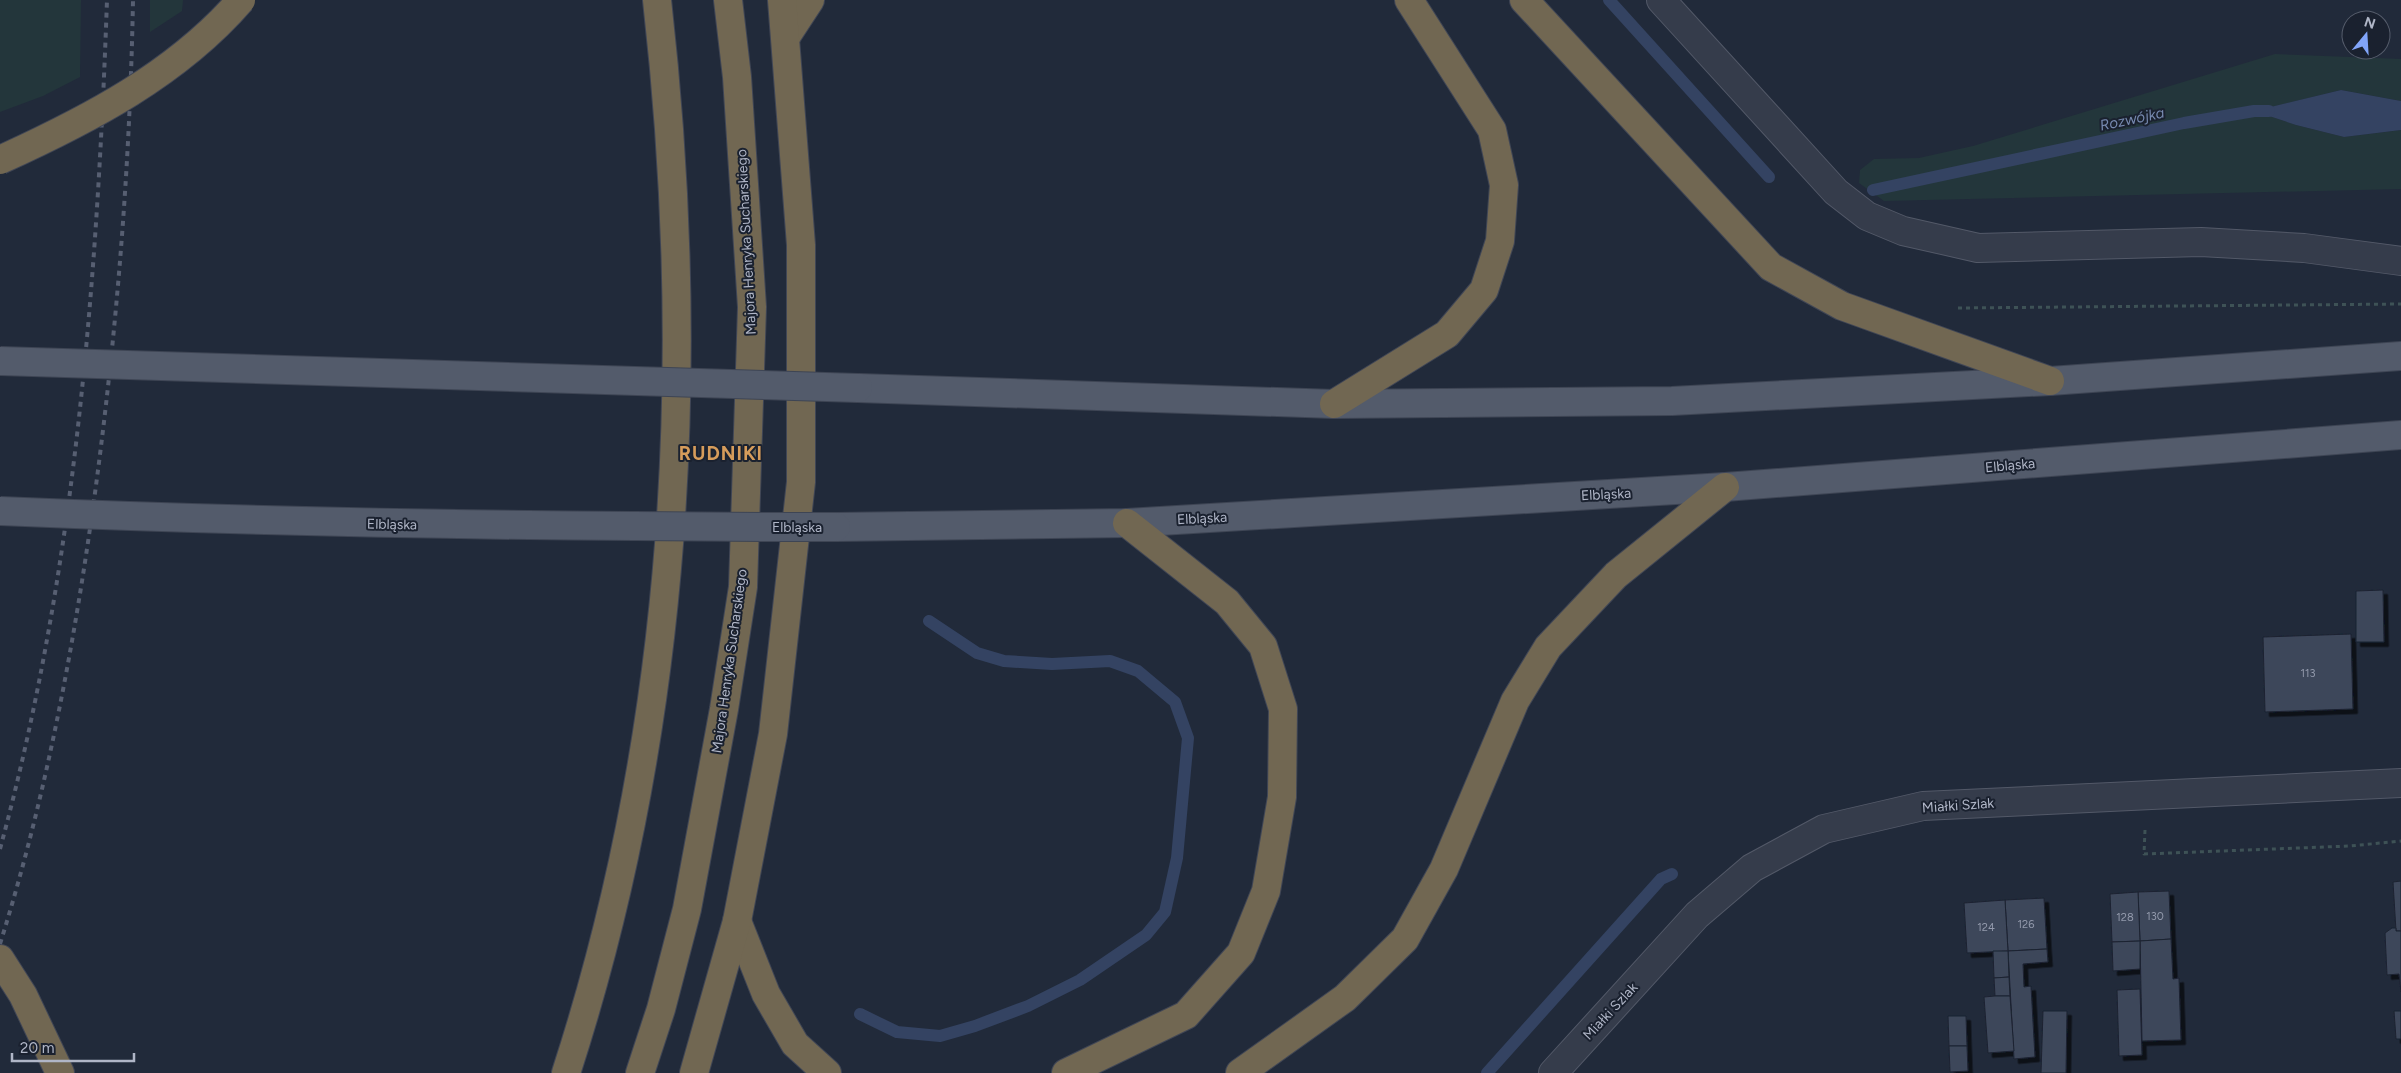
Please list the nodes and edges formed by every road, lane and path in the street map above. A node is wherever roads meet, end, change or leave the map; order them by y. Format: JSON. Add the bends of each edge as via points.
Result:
{"nodes":[{"id":1,"x":241,"y":0,"type":"edge"},
{"id":2,"x":657,"y":0,"type":"edge"},
{"id":3,"x":728,"y":0,"type":"edge"},
{"id":4,"x":782,"y":0,"type":"edge"},
{"id":5,"x":810,"y":0,"type":"edge"},
{"id":6,"x":1409,"y":0,"type":"edge"},
{"id":7,"x":1524,"y":0,"type":"edge"},
{"id":8,"x":1661,"y":0,"type":"edge"},
{"id":9,"x":786,"y":35,"type":"junction"},
{"id":10,"x":0,"y":160,"type":"edge"},
{"id":11,"x":2401,"y":261,"type":"edge"},
{"id":12,"x":2401,"y":304,"type":"edge"},
{"id":13,"x":1956,"y":308,"type":"dead end"},
{"id":14,"x":2401,"y":356,"type":"edge"},
{"id":15,"x":0,"y":361,"type":"edge"},
{"id":16,"x":2050,"y":381,"type":"junction"},
{"id":17,"x":1334,"y":404,"type":"junction"},
{"id":18,"x":2401,"y":435,"type":"edge"},
{"id":19,"x":1725,"y":487,"type":"junction"},
{"id":20,"x":0,"y":511,"type":"edge"},
{"id":21,"x":1127,"y":523,"type":"junction"},
{"id":22,"x":2401,"y":783,"type":"edge"},
{"id":23,"x":2145,"y":827,"type":"dead end"},
{"id":24,"x":2401,"y":841,"type":"edge"},
{"id":25,"x":737,"y":922,"type":"junction"},
{"id":26,"x":0,"y":959,"type":"edge"},
{"id":27,"x":60,"y":1073,"type":"edge"},
{"id":28,"x":566,"y":1073,"type":"edge"},
{"id":29,"x":640,"y":1073,"type":"edge"},
{"id":30,"x":694,"y":1073,"type":"edge"},
{"id":31,"x":827,"y":1073,"type":"edge"},
{"id":32,"x":1066,"y":1073,"type":"edge"},
{"id":33,"x":1240,"y":1073,"type":"edge"},
{"id":34,"x":1553,"y":1073,"type":"edge"}],
"edges":[{"from":1,"to":10,"type":"highway","bridge":true,"via":[[185,54],[140,88],[57,134]]},
{"from":2,"to":28,"type":"highway","via":[[666,78],[677,266],[676,424],[669,566],[658,658],[630,830],[606,939]]},
{"from":3,"to":29,"type":"highway","name":"Majora Henryka Sucharskiego","via":[[752,307],[743,587],[687,909],[661,1009]]},
{"from":4,"to":9,"type":"highway"},
{"from":5,"to":9,"type":"highway"},
{"from":6,"to":17,"type":"highway","via":[[1492,130],[1504,185],[1500,242],[1484,290],[1447,334]]},
{"from":7,"to":16,"type":"highway","via":[[1771,267],[1842,306]]},
{"from":8,"to":11,"type":"street","via":[[1836,192],[1866,216],[1903,231],[1978,248],[2201,242],[2304,248]]},
{"from":9,"to":25,"type":"highway","via":[[801,245],[800,482],[773,734]]},
{"from":12,"to":13,"type":"path"},
{"from":14,"to":16,"type":"main road"},
{"from":15,"to":17,"type":"main road","bridge":true},
{"from":16,"to":17,"type":"main road","via":[[1672,402]]},
{"from":18,"to":19,"type":"main road","name":"Elbląska"},
{"from":19,"to":21,"type":"main road","name":"Elbląska"},
{"from":19,"to":33,"type":"highway","via":[[1616,575],[1548,647],[1515,701],[1444,869],[1405,939],[1344,998]]},
{"from":20,"to":21,"type":"main road","name":"Elbląska","bridge":true,"via":[[235,521],[533,527]]},
{"from":21,"to":32,"type":"highway","via":[[1227,602],[1263,646],[1283,709],[1282,797],[1266,891],[1241,953],[1186,1015]]},
{"from":22,"to":34,"type":"street","name":"Miałki Szlak","via":[[1924,806],[1824,829],[1752,868],[1697,915]]},
{"from":23,"to":24,"type":"path","via":[[2144,854]]},
{"from":25,"to":30,"type":"highway"},
{"from":25,"to":31,"type":"highway","via":[[766,994],[794,1044]]},
{"from":26,"to":27,"type":"highway","via":[[23,995]]}]}
